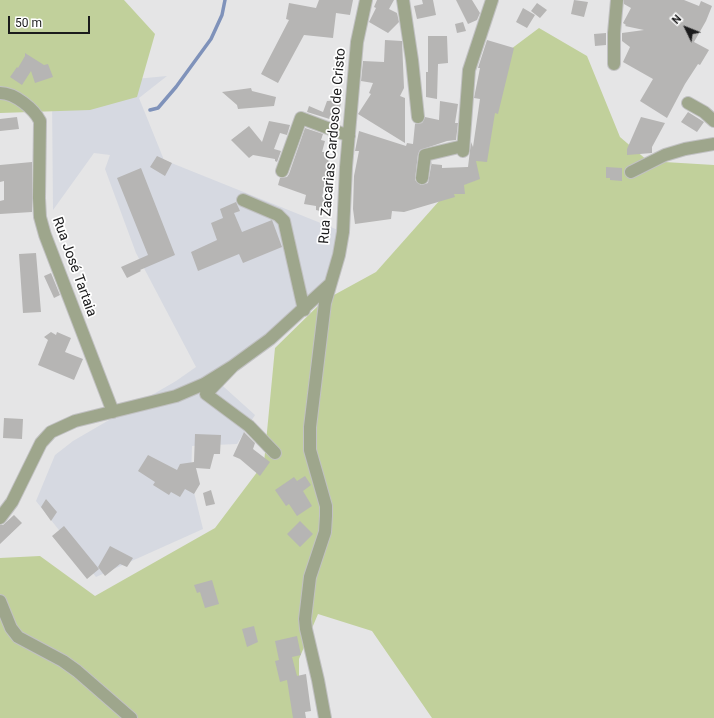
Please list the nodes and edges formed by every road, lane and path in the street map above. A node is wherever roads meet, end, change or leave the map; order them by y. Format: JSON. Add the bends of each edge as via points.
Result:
{"nodes":[{"id":1,"x":366,"y":0,"type":"edge"},
{"id":2,"x":403,"y":0,"type":"edge"},
{"id":3,"x":492,"y":0,"type":"edge"},
{"id":4,"x":617,"y":0,"type":"edge"},
{"id":5,"x":614,"y":64,"type":"dead end"},
{"id":6,"x":0,"y":93,"type":"edge"},
{"id":7,"x":688,"y":103,"type":"dead end"},
{"id":8,"x":418,"y":117,"type":"dead end"},
{"id":9,"x":714,"y":120,"type":"edge"},
{"id":10,"x":349,"y":136,"type":"junction"},
{"id":11,"x":714,"y":144,"type":"edge"},
{"id":12,"x":282,"y":171,"type":"dead end"},
{"id":13,"x":631,"y":172,"type":"dead end"},
{"id":14,"x":422,"y":178,"type":"dead end"},
{"id":15,"x":243,"y":200,"type":"dead end"},
{"id":16,"x":330,"y":284,"type":"junction"},
{"id":17,"x":304,"y":310,"type":"junction"},
{"id":18,"x":233,"y":366,"type":"junction"},
{"id":19,"x":112,"y":412,"type":"junction"},
{"id":20,"x":275,"y":453,"type":"dead end"},
{"id":21,"x":0,"y":518,"type":"edge"},
{"id":22,"x":0,"y":601,"type":"edge"},
{"id":23,"x":131,"y":718,"type":"edge"},
{"id":24,"x":325,"y":718,"type":"edge"}],
"edges":[{"from":1,"to":10,"type":"street","name":"Rua Zacarias Cardoso de Cristo","via":[[358,42]]},
{"from":2,"to":8,"type":"street"},
{"from":3,"to":14,"type":"street","via":[[469,70],[463,149],[425,155]]},
{"from":4,"to":5,"type":"street"},
{"from":6,"to":19,"type":"street","name":"Rua José Tartaia","via":[[30,106],[40,121],[40,217]]},
{"from":7,"to":9,"type":"street"},
{"from":10,"to":12,"type":"street","via":[[301,118]]},
{"from":10,"to":16,"type":"street","name":"Rua Zacarias Cardoso de Cristo","via":[[343,232]]},
{"from":11,"to":13,"type":"street","via":[[665,155]]},
{"from":15,"to":17,"type":"street","via":[[284,220]]},
{"from":16,"to":17,"type":"street"},
{"from":16,"to":24,"type":"street","name":"Rua Zacarias Cardoso de Cristo","via":[[325,303],[310,427],[310,450],[326,506],[326,532],[310,577],[305,619]]},
{"from":17,"to":18,"type":"street","via":[[270,340]]},
{"from":18,"to":19,"type":"street","via":[[204,384],[176,396]]},
{"from":18,"to":20,"type":"street","via":[[206,394],[248,426]]},
{"from":19,"to":21,"type":"street","via":[[75,421],[52,432],[41,443],[12,502]]},
{"from":22,"to":23,"type":"street","via":[[10,628],[18,637],[77,671]]}]}
